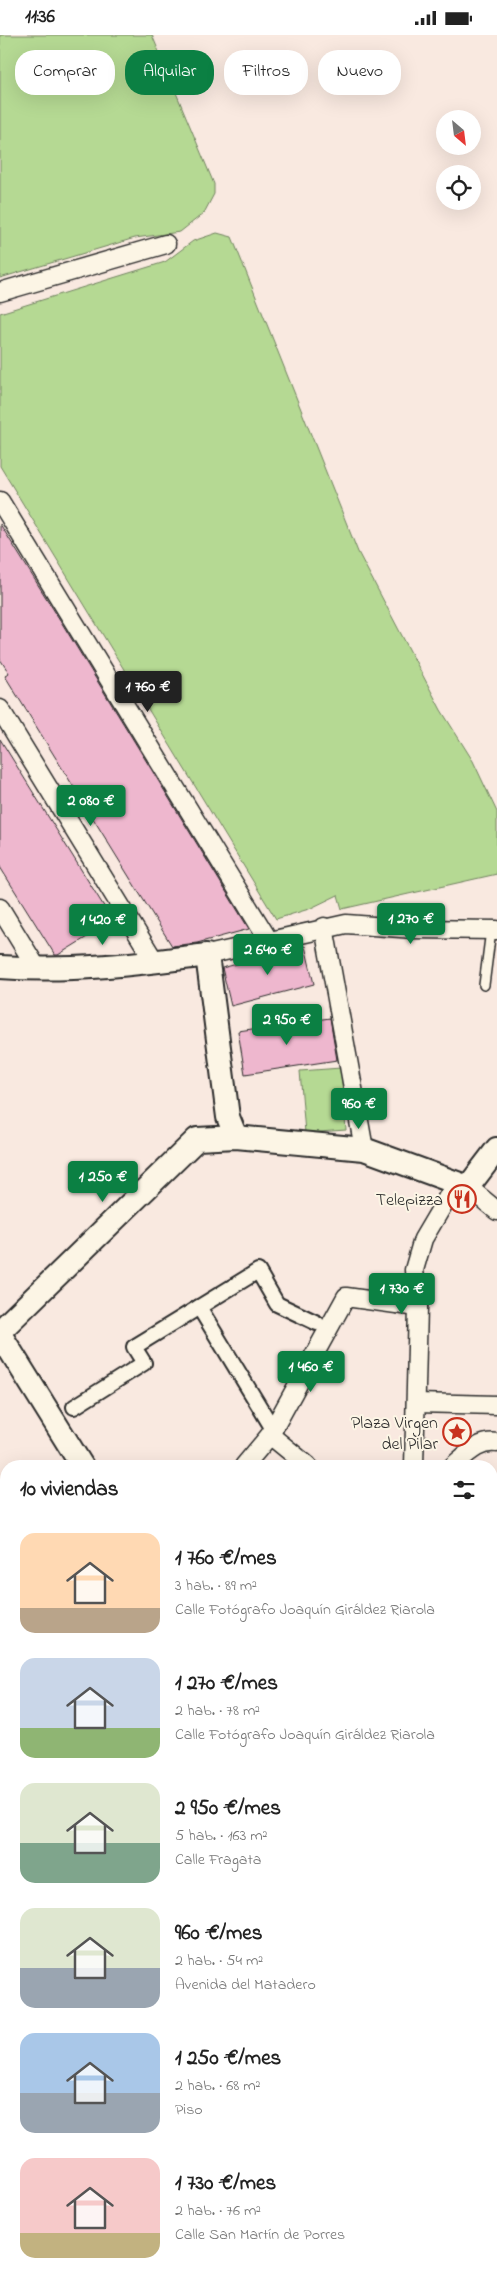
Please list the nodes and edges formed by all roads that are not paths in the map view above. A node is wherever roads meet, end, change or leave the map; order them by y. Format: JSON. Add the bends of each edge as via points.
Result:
{"nodes":[{"id":1,"x":166,"y":244,"type":"dead end"},
{"id":2,"x":0,"y":292,"type":"edge"},
{"id":3,"x":0,"y":501,"type":"edge"},
{"id":4,"x":0,"y":709,"type":"edge"},
{"id":5,"x":0,"y":908,"type":"edge"},
{"id":6,"x":324,"y":927,"type":"junction"},
{"id":7,"x":494,"y":930,"type":"edge"},
{"id":8,"x":268,"y":941,"type":"junction"},
{"id":9,"x":207,"y":955,"type":"junction"},
{"id":10,"x":155,"y":962,"type":"junction"},
{"id":11,"x":0,"y":967,"type":"edge"},
{"id":12,"x":38,"y":970,"type":"junction"},
{"id":13,"x":484,"y":985,"type":"dead end"},
{"id":14,"x":236,"y":1137,"type":"junction"},
{"id":15,"x":364,"y":1149,"type":"junction"},
{"id":16,"x":497,"y":1149,"type":"edge"},
{"id":17,"x":462,"y":1185,"type":"junction"},
{"id":18,"x":497,"y":1211,"type":"edge"},
{"id":19,"x":200,"y":1307,"type":"junction"},
{"id":20,"x":418,"y":1307,"type":"junction"},
{"id":21,"x":317,"y":1323,"type":"dead end"},
{"id":22,"x":0,"y":1333,"type":"edge"},
{"id":23,"x":416,"y":1403,"type":"junction"},
{"id":24,"x":497,"y":1405,"type":"edge"},
{"id":25,"x":74,"y":1407,"type":"dead end"},
{"id":26,"x":271,"y":1432,"type":"junction"},
{"id":27,"x":497,"y":1443,"type":"edge"},
{"id":28,"x":78,"y":1460,"type":"edge"},
{"id":29,"x":249,"y":1460,"type":"edge"},
{"id":30,"x":301,"y":1460,"type":"edge"},
{"id":31,"x":414,"y":1460,"type":"edge"},
{"id":32,"x":460,"y":1460,"type":"edge"}],
"edges":[{"from":1,"to":2,"type":"street"},
{"from":3,"to":8,"type":"street"},
{"from":4,"to":10,"type":"street"},
{"from":5,"to":12,"type":"street"},
{"from":6,"to":7,"type":"street","via":[[346,924]]},
{"from":6,"to":8,"type":"street"},
{"from":6,"to":15,"type":"street"},
{"from":7,"to":13,"type":"lane"},
{"from":8,"to":9,"type":"street"},
{"from":9,"to":10,"type":"street"},
{"from":9,"to":14,"type":"street","via":[[228,1117]]},
{"from":10,"to":12,"type":"street"},
{"from":11,"to":12,"type":"street"},
{"from":14,"to":15,"type":"street"},
{"from":14,"to":22,"type":"street","via":[[197,1139]]},
{"from":15,"to":17,"type":"street"},
{"from":16,"to":17,"type":"street"},
{"from":17,"to":18,"type":"street"},
{"from":17,"to":20,"type":"street","via":[[423,1239],[414,1270]]},
{"from":19,"to":21,"type":"street","via":[[258,1271],[277,1304]]},
{"from":19,"to":25,"type":"street","via":[[134,1347],[144,1363]]},
{"from":19,"to":26,"type":"street"},
{"from":20,"to":23,"type":"street"},
{"from":20,"to":26,"type":"street","via":[[346,1297]]},
{"from":22,"to":28,"type":"street"},
{"from":23,"to":24,"type":"street"},
{"from":23,"to":31,"type":"street"},
{"from":26,"to":29,"type":"street"},
{"from":26,"to":30,"type":"street"},
{"from":27,"to":32,"type":"street","via":[[488,1441]]}]}
